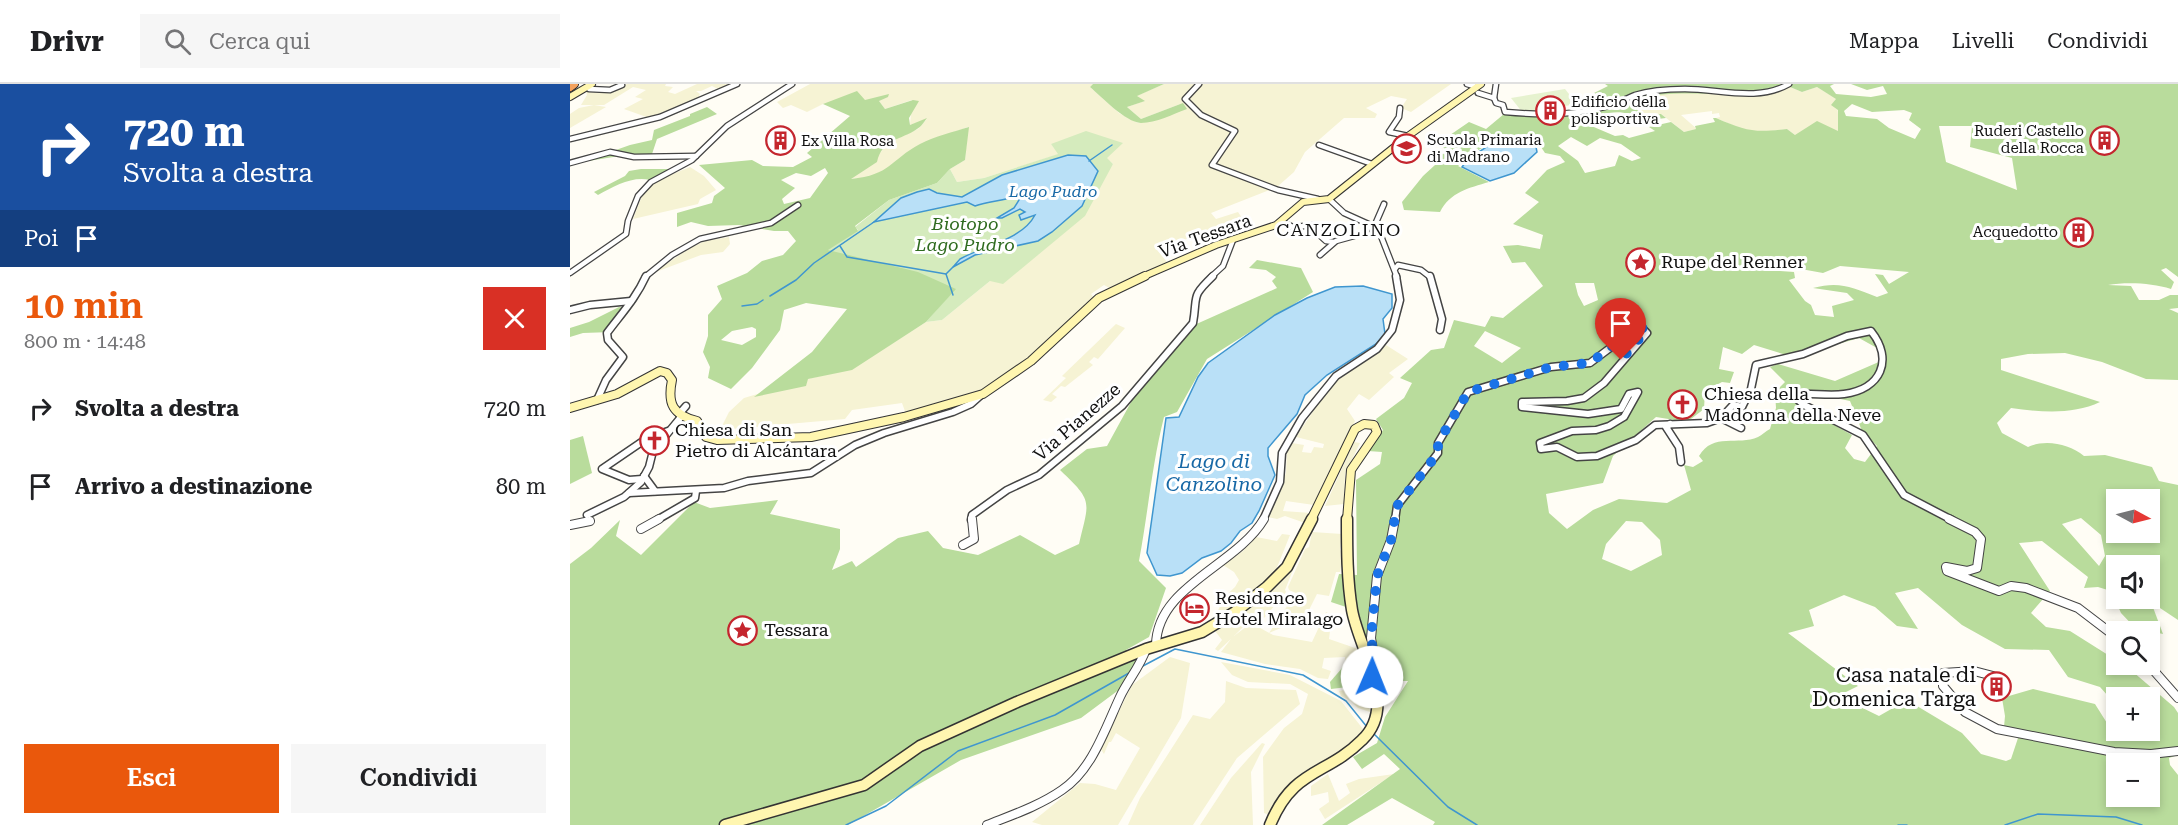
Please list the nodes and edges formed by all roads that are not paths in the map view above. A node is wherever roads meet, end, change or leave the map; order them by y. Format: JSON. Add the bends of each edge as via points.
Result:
{"nodes":[{"id":1,"x":574,"y":84,"type":"edge"},
{"id":2,"x":737,"y":84,"type":"edge"},
{"id":3,"x":792,"y":84,"type":"edge"},
{"id":4,"x":1199,"y":84,"type":"edge"},
{"id":5,"x":1467,"y":84,"type":"edge"},
{"id":6,"x":1496,"y":84,"type":"edge"},
{"id":7,"x":1789,"y":84,"type":"edge"},
{"id":8,"x":622,"y":85,"type":"edge"},
{"id":9,"x":570,"y":87,"type":"edge"},
{"id":10,"x":590,"y":87,"type":"edge"},
{"id":11,"x":1476,"y":89,"type":"edge"},
{"id":12,"x":570,"y":97,"type":"edge"},
{"id":13,"x":1494,"y":98,"type":"junction"},
{"id":14,"x":1400,"y":108,"type":"dead end"},
{"id":15,"x":1407,"y":136,"type":"junction"},
{"id":16,"x":570,"y":139,"type":"edge"},
{"id":17,"x":1319,"y":145,"type":"dead end"},
{"id":18,"x":696,"y":156,"type":"junction"},
{"id":19,"x":570,"y":163,"type":"edge"},
{"id":20,"x":1372,"y":164,"type":"junction"},
{"id":21,"x":1329,"y":199,"type":"junction"},
{"id":22,"x":1318,"y":200,"type":"junction"},
{"id":23,"x":1384,"y":204,"type":"dead end"},
{"id":24,"x":798,"y":205,"type":"dead end"},
{"id":25,"x":1282,"y":222,"type":"junction"},
{"id":26,"x":1372,"y":226,"type":"junction"},
{"id":27,"x":1233,"y":240,"type":"junction"},
{"id":28,"x":1334,"y":243,"type":"junction"},
{"id":29,"x":1320,"y":255,"type":"dead end"},
{"id":30,"x":1396,"y":267,"type":"junction"},
{"id":31,"x":570,"y":273,"type":"edge"},
{"id":32,"x":631,"y":301,"type":"junction"},
{"id":33,"x":570,"y":302,"type":"edge"},
{"id":34,"x":572,"y":309,"type":"edge"},
{"id":35,"x":1440,"y":330,"type":"dead end"},
{"id":36,"x":983,"y":394,"type":"junction"},
{"id":37,"x":597,"y":400,"type":"junction"},
{"id":38,"x":686,"y":406,"type":"dead end"},
{"id":39,"x":570,"y":408,"type":"edge"},
{"id":40,"x":680,"y":416,"type":"junction"},
{"id":41,"x":1721,"y":418,"type":"junction"},
{"id":42,"x":1670,"y":423,"type":"junction"},
{"id":43,"x":1741,"y":428,"type":"dead end"},
{"id":44,"x":669,"y":430,"type":"junction"},
{"id":45,"x":1680,"y":462,"type":"dead end"},
{"id":46,"x":643,"y":477,"type":"junction"},
{"id":47,"x":696,"y":491,"type":"junction"},
{"id":48,"x":656,"y":492,"type":"junction"},
{"id":49,"x":628,"y":493,"type":"junction"},
{"id":50,"x":570,"y":525,"type":"edge"},
{"id":51,"x":640,"y":529,"type":"dead end"},
{"id":52,"x":963,"y":545,"type":"dead end"},
{"id":53,"x":2106,"y":629,"type":"edge"},
{"id":54,"x":1151,"y":647,"type":"junction"},
{"id":55,"x":2158,"y":675,"type":"edge"},
{"id":56,"x":1993,"y":676,"type":"dead end"},
{"id":57,"x":1372,"y":677,"type":"junction"},
{"id":58,"x":2178,"y":698,"type":"edge"},
{"id":59,"x":2178,"y":751,"type":"edge"},
{"id":60,"x":725,"y":825,"type":"edge"},
{"id":61,"x":987,"y":825,"type":"edge"},
{"id":62,"x":1270,"y":825,"type":"edge"}],
"edges":[{"from":1,"to":9,"type":"highway"},
{"from":2,"to":16,"type":"street","via":[[662,116]]},
{"from":3,"to":18,"type":"street","via":[[714,136]]},
{"from":4,"to":22,"type":"street","via":[[1185,99],[1190,107],[1200,116],[1234,131],[1212,165],[1278,191],[1309,194]]},
{"from":5,"to":11,"type":"street"},
{"from":6,"to":13,"type":"street"},
{"from":7,"to":13,"type":"street","via":[[1774,91],[1753,93],[1656,90],[1578,113],[1548,115],[1505,112]]},
{"from":8,"to":10,"type":"street","via":[[610,90]]},
{"from":10,"to":12,"type":"street"},
{"from":11,"to":13,"type":"street"},
{"from":11,"to":15,"type":"street"},
{"from":14,"to":15,"type":"street","via":[[1399,117],[1390,124],[1390,133]]},
{"from":15,"to":20,"type":"street"},
{"from":17,"to":20,"type":"street"},
{"from":18,"to":19,"type":"street","via":[[634,157],[610,152]]},
{"from":18,"to":31,"type":"street","via":[[645,185],[638,194],[626,234]]},
{"from":20,"to":21,"type":"street"},
{"from":21,"to":22,"type":"street","name":"Via Tessara"},
{"from":21,"to":26,"type":"street","via":[[1341,212]]},
{"from":22,"to":25,"type":"street","name":"Via Tessara","via":[[1297,206]]},
{"from":23,"to":26,"type":"street"},
{"from":24,"to":32,"type":"street","via":[[771,223],[700,239],[684,248],[653,268],[638,297]]},
{"from":25,"to":27,"type":"street","name":"Via Tessara"},
{"from":25,"to":28,"type":"street","via":[[1293,227],[1316,225],[1316,232]]},
{"from":26,"to":28,"type":"street","via":[[1365,233]]},
{"from":26,"to":30,"type":"street","via":[[1380,233]]},
{"from":27,"to":36,"type":"street","name":"Via Tessara","via":[[1163,267],[1099,298],[1031,361]]},
{"from":27,"to":52,"type":"street","name":"Via Pianezze","via":[[1222,266],[1197,291],[1193,322],[1131,396],[1043,472],[997,496],[972,515],[974,538]]},
{"from":28,"to":29,"type":"street"},
{"from":30,"to":35,"type":"street","via":[[1421,270],[1430,276],[1442,319]]},
{"from":30,"to":54,"type":"street","via":[[1400,298],[1390,338],[1328,382],[1287,442],[1281,455],[1282,476],[1252,536],[1174,600]]},
{"from":32,"to":34,"type":"street"},
{"from":32,"to":37,"type":"street","via":[[607,333],[608,340],[623,357]]},
{"from":33,"to":34,"type":"street"},
{"from":36,"to":40,"type":"street","via":[[811,438],[717,440],[706,437],[696,421]]},
{"from":36,"to":47,"type":"street","via":[[953,412],[855,445],[811,473]]},
{"from":37,"to":39,"type":"street"},
{"from":37,"to":40,"type":"street","via":[[628,390],[660,371],[672,380],[669,400]]},
{"from":38,"to":40,"type":"street"},
{"from":40,"to":44,"type":"street"},
{"from":41,"to":42,"type":"street","via":[[1704,424]]},
{"from":41,"to":43,"type":"street"},
{"from":41,"to":53,"type":"street","via":[[1733,405],[1742,407],[1756,365],[1761,362],[1788,359],[1871,331],[1886,359],[1876,378],[1848,393],[1797,394],[1797,399],[1863,435],[1904,495],[1981,538],[1977,568],[1967,571],[1946,567],[1948,572],[1999,591],[2011,586],[2026,588],[2078,608]]},
{"from":42,"to":45,"type":"street","via":[[1666,427],[1679,445]]},
{"from":42,"to":57,"type":"street","via":[[1655,425],[1636,440],[1597,456],[1576,458],[1557,447],[1541,449],[1540,443],[1572,430],[1609,426],[1624,417],[1638,392],[1633,392],[1621,409],[1611,412],[1588,414],[1521,405],[1525,401],[1588,398],[1598,391],[1632,345],[1647,333],[1642,328],[1590,363],[1551,367],[1468,392],[1438,443],[1438,453],[1397,506],[1391,540],[1374,586],[1371,638],[1377,675]]},
{"from":44,"to":46,"type":"street","via":[[653,452]]},
{"from":44,"to":46,"type":"street","via":[[646,439],[602,469],[629,480]]},
{"from":46,"to":48,"type":"street"},
{"from":46,"to":49,"type":"street"},
{"from":47,"to":48,"type":"street"},
{"from":47,"to":51,"type":"street","via":[[695,498],[687,504]]},
{"from":48,"to":49,"type":"street"},
{"from":49,"to":50,"type":"street"},
{"from":54,"to":57,"type":"street","via":[[1202,633],[1235,612],[1287,567],[1355,429],[1370,424],[1377,432],[1353,464],[1348,481],[1352,611]]},
{"from":54,"to":60,"type":"street","via":[[920,746],[864,785]]},
{"from":54,"to":61,"type":"street","via":[[1123,691],[1082,772],[1064,789],[1041,802]]},
{"from":55,"to":58,"type":"street"},
{"from":56,"to":59,"type":"street","via":[[1974,671],[1943,673],[1943,686],[1965,712],[1997,729],[2114,752]]},
{"from":57,"to":62,"type":"street","via":[[1378,709],[1370,731],[1349,751],[1296,784],[1279,804]]}]}
